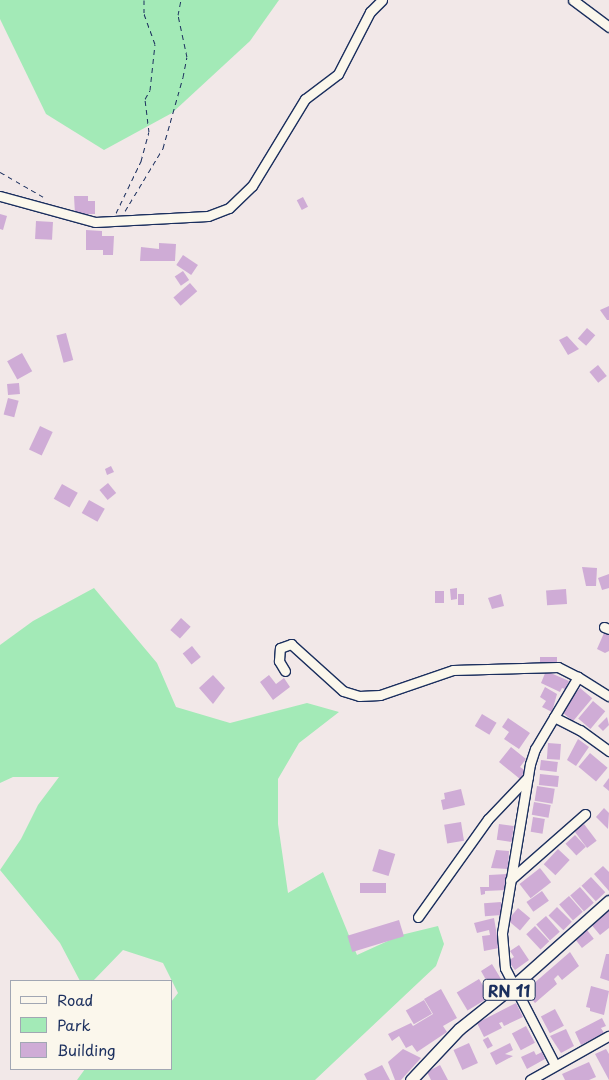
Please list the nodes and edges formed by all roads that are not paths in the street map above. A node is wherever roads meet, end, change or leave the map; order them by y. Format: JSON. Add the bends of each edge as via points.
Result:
{"nodes":[{"id":1,"x":382,"y":0,"type":"edge"},
{"id":2,"x":573,"y":0,"type":"edge"},
{"id":3,"x":609,"y":28,"type":"edge"},
{"id":4,"x":0,"y":196,"type":"edge"},
{"id":5,"x":285,"y":671,"type":"dead end"},
{"id":6,"x":578,"y":677,"type":"junction"},
{"id":7,"x":609,"y":696,"type":"edge"},
{"id":8,"x":554,"y":717,"type":"junction"},
{"id":9,"x":609,"y":751,"type":"edge"},
{"id":10,"x":528,"y":777,"type":"junction"},
{"id":11,"x":584,"y":814,"type":"dead end"},
{"id":12,"x":510,"y":880,"type":"junction"},
{"id":13,"x":609,"y":901,"type":"edge"},
{"id":14,"x":418,"y":917,"type":"dead end"},
{"id":15,"x":513,"y":986,"type":"junction"},
{"id":16,"x":609,"y":1036,"type":"edge"},
{"id":17,"x":555,"y":1065,"type":"junction"},
{"id":18,"x":410,"y":1080,"type":"edge"},
{"id":19,"x":530,"y":1080,"type":"edge"}],
"edges":[{"from":1,"to":4,"type":"street","via":[[370,12],[338,74],[305,99],[241,200],[208,216],[116,223],[60,213]]},
{"from":2,"to":3,"type":"street"},
{"from":5,"to":6,"type":"street","via":[[279,660],[280,648],[291,644],[342,691],[359,696],[380,694],[453,670],[558,667]]},
{"from":6,"to":7,"type":"street"},
{"from":6,"to":8,"type":"street"},
{"from":8,"to":9,"type":"street","via":[[580,730]]},
{"from":8,"to":10,"type":"street","via":[[535,749]]},
{"from":10,"to":12,"type":"street"},
{"from":10,"to":14,"type":"street","via":[[488,819]]},
{"from":11,"to":12,"type":"street"},
{"from":12,"to":15,"type":"street","via":[[502,954]]},
{"from":13,"to":15,"type":"main road","number":"RN 11"},
{"from":15,"to":17,"type":"street"},
{"from":15,"to":18,"type":"main road","number":"RN 11","via":[[459,1029]]},
{"from":16,"to":17,"type":"street"},
{"from":17,"to":19,"type":"street"}]}
